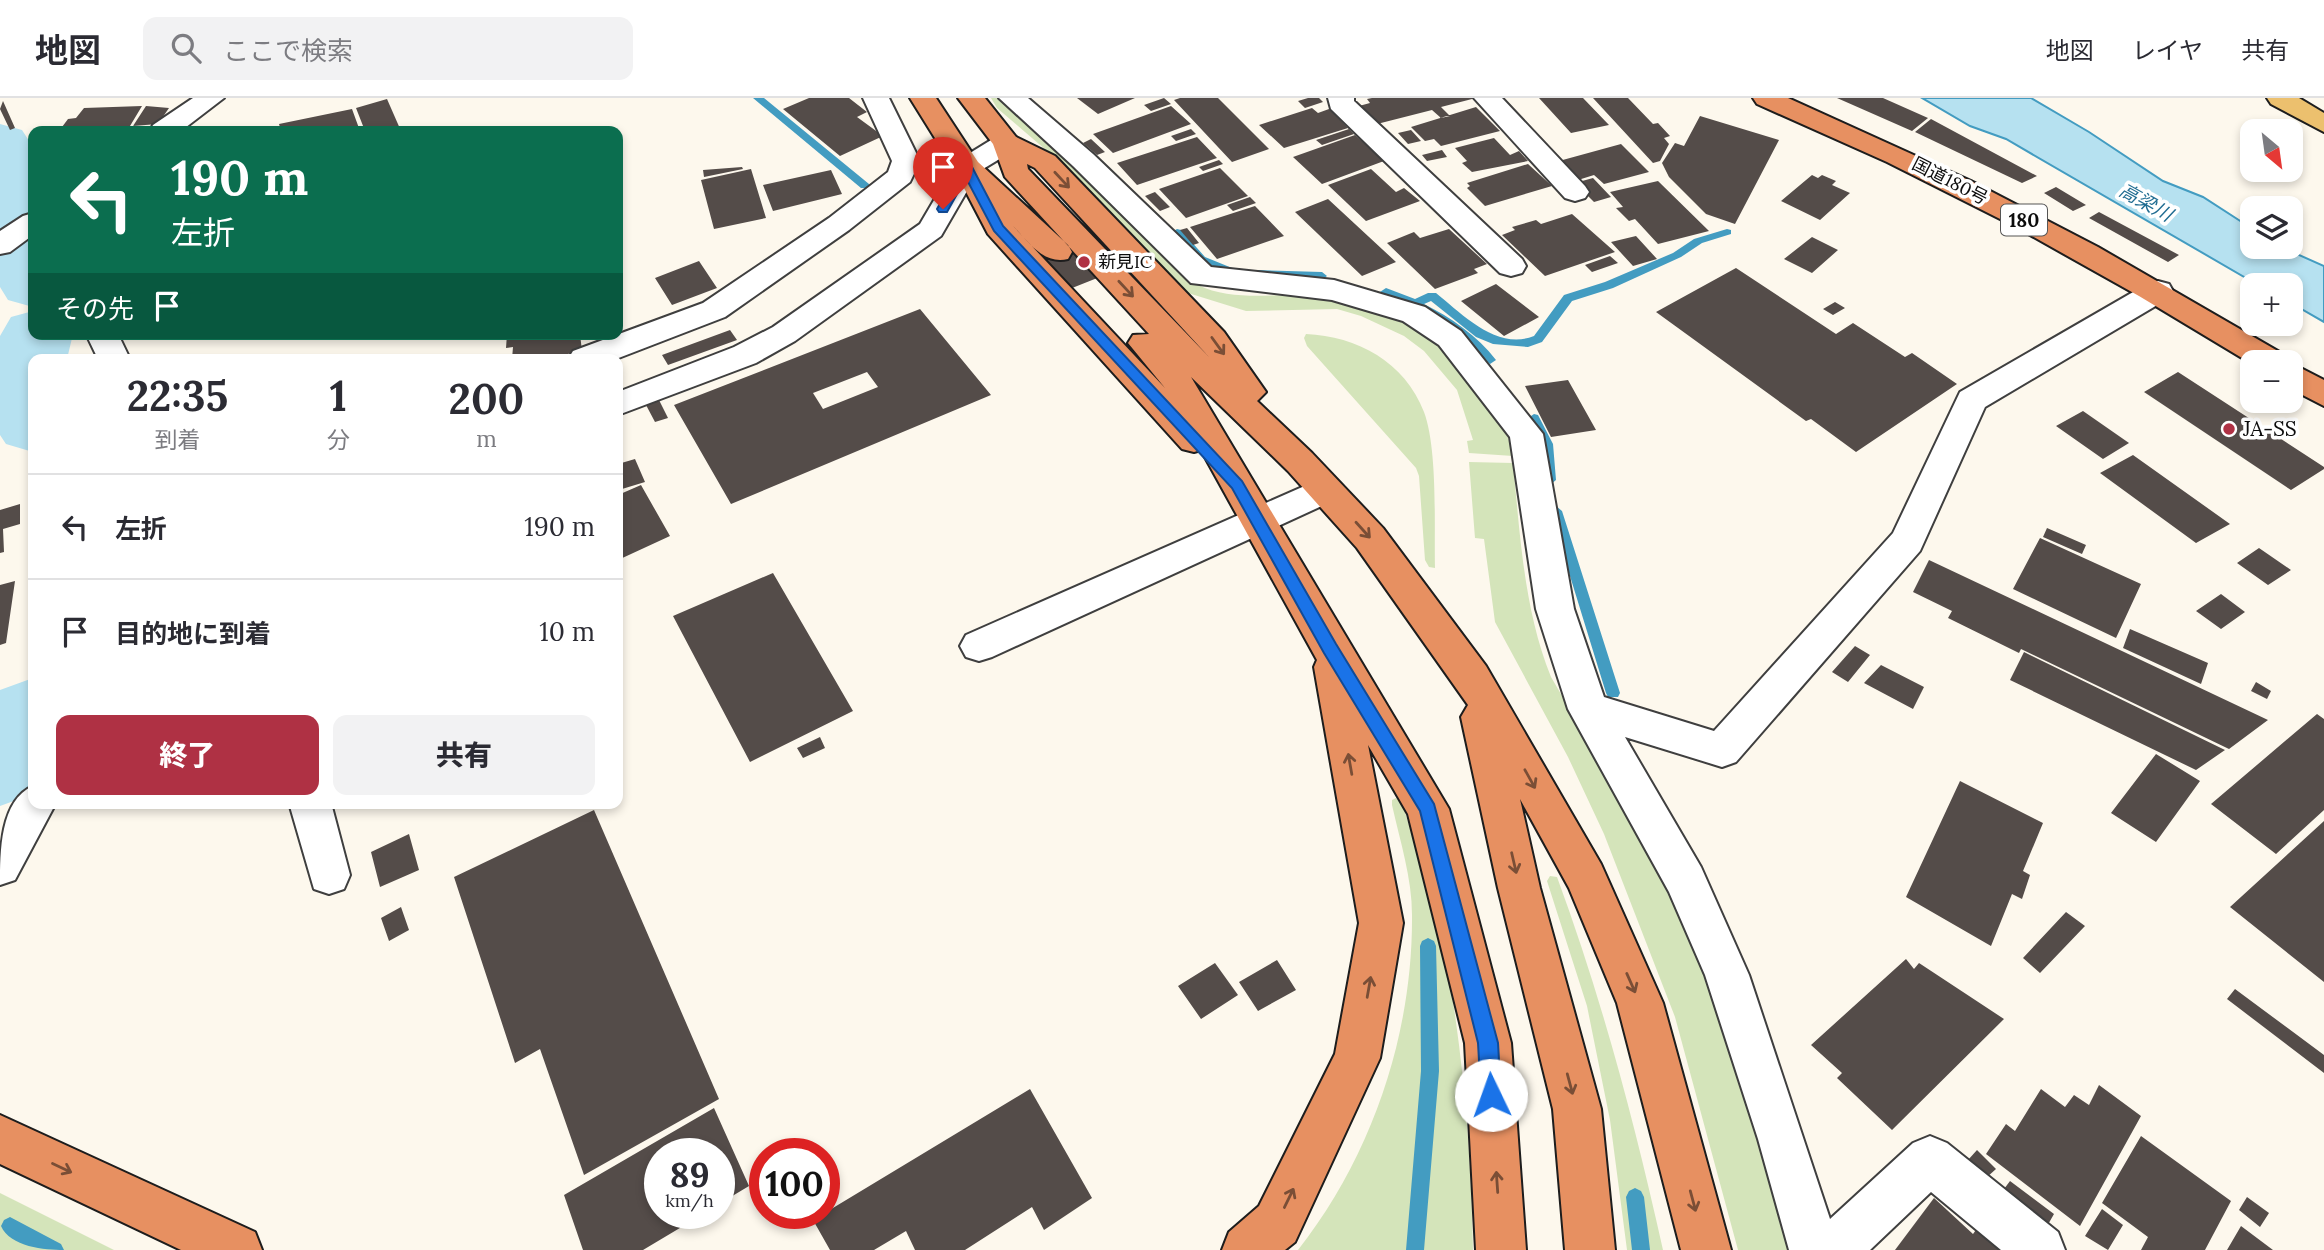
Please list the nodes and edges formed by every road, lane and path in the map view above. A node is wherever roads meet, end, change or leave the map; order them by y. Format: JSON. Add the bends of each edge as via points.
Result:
{"nodes":[{"id":1,"x":211,"y":98,"type":"edge"},
{"id":2,"x":876,"y":98,"type":"edge"},
{"id":3,"x":923,"y":98,"type":"edge"},
{"id":4,"x":971,"y":98,"type":"edge"},
{"id":5,"x":1012,"y":98,"type":"edge"},
{"id":6,"x":1342,"y":98,"type":"edge"},
{"id":7,"x":1487,"y":98,"type":"edge"},
{"id":8,"x":1766,"y":98,"type":"edge"},
{"id":9,"x":2280,"y":98,"type":"edge"},
{"id":10,"x":2324,"y":124,"type":"edge"},
{"id":11,"x":170,"y":126,"type":"edge"},
{"id":12,"x":1006,"y":143,"type":"junction"},
{"id":13,"x":967,"y":167,"type":"junction"},
{"id":14,"x":1575,"y":192,"type":"dead end"},
{"id":15,"x":28,"y":225,"type":"edge"},
{"id":16,"x":0,"y":245,"type":"edge"},
{"id":17,"x":1511,"y":266,"type":"dead end"},
{"id":18,"x":2158,"y":290,"type":"junction"},
{"id":19,"x":2253,"y":350,"type":"edge"},
{"id":20,"x":597,"y":354,"type":"edge"},
{"id":21,"x":2303,"y":382,"type":"edge"},
{"id":22,"x":2324,"y":395,"type":"edge"},
{"id":23,"x":623,"y":402,"type":"edge"},
{"id":24,"x":1325,"y":490,"type":"junction"},
{"id":25,"x":1258,"y":520,"type":"junction"},
{"id":26,"x":979,"y":646,"type":"dead end"},
{"id":27,"x":1330,"y":648,"type":"junction"},
{"id":28,"x":1472,"y":677,"type":"junction"},
{"id":29,"x":1588,"y":709,"type":"junction"},
{"id":30,"x":33,"y":809,"type":"edge"},
{"id":31,"x":312,"y":809,"type":"edge"},
{"id":32,"x":0,"y":866,"type":"edge"},
{"id":33,"x":329,"y":875,"type":"dead end"},
{"id":34,"x":0,"y":1139,"type":"edge"},
{"id":35,"x":237,"y":1250,"type":"edge"},
{"id":36,"x":1247,"y":1250,"type":"edge"},
{"id":37,"x":1501,"y":1250,"type":"edge"},
{"id":38,"x":1590,"y":1250,"type":"edge"},
{"id":39,"x":1706,"y":1250,"type":"edge"},
{"id":40,"x":1814,"y":1250,"type":"edge"},
{"id":41,"x":1833,"y":1250,"type":"edge"},
{"id":42,"x":2040,"y":1250,"type":"edge"}],
"edges":[{"from":1,"to":11,"type":"street"},
{"from":2,"to":20,"type":"street","via":[[906,160],[900,176],[714,310]]},
{"from":3,"to":13,"type":"highway"},
{"from":4,"to":12,"type":"highway"},
{"from":5,"to":29,"type":"street","via":[[1202,276],[1368,298],[1414,314],[1450,338],[1526,434],[1555,609]]},
{"from":6,"to":17,"type":"street","via":[[1340,103]]},
{"from":7,"to":14,"type":"street"},
{"from":8,"to":18,"type":"highway","name":"国道180号","number":"180","via":[[1921,166]]},
{"from":9,"to":10,"type":"main road"},
{"from":12,"to":13,"type":"street"},
{"from":12,"to":24,"type":"highway","one_way":true,"via":[[1015,171],[1182,350]]},
{"from":13,"to":23,"type":"street","via":[[931,230],[784,334],[745,355]]},
{"from":13,"to":25,"type":"highway","via":[[998,228],[1237,485]]},
{"from":15,"to":16,"type":"street"},
{"from":18,"to":19,"type":"highway","name":"国道180号","number":"180"},
{"from":18,"to":29,"type":"street","via":[[1972,400],[1907,541],[1722,750]]},
{"from":21,"to":22,"type":"highway"},
{"from":24,"to":25,"type":"street"},
{"from":24,"to":28,"type":"highway","one_way":true,"via":[[1370,538]]},
{"from":25,"to":26,"type":"street"},
{"from":25,"to":27,"type":"highway"},
{"from":36,"to":27,"type":"highway","one_way":true,"via":[[1277,1224],[1357,1058],[1381,923]]},
{"from":37,"to":27,"type":"highway","one_way":true,"via":[[1488,1043],[1428,809]]},
{"from":28,"to":38,"type":"highway","one_way":true,"via":[[1519,888],[1577,1110]]},
{"from":28,"to":39,"type":"highway","one_way":true,"via":[[1586,878],[1640,1003]]},
{"from":29,"to":40,"type":"street","via":[[1686,881],[1727,975]]},
{"from":30,"to":32,"type":"street"},
{"from":31,"to":33,"type":"street"},
{"from":34,"to":35,"type":"highway","one_way":true},
{"from":41,"to":42,"type":"street","via":[[1930,1160]]}]}
